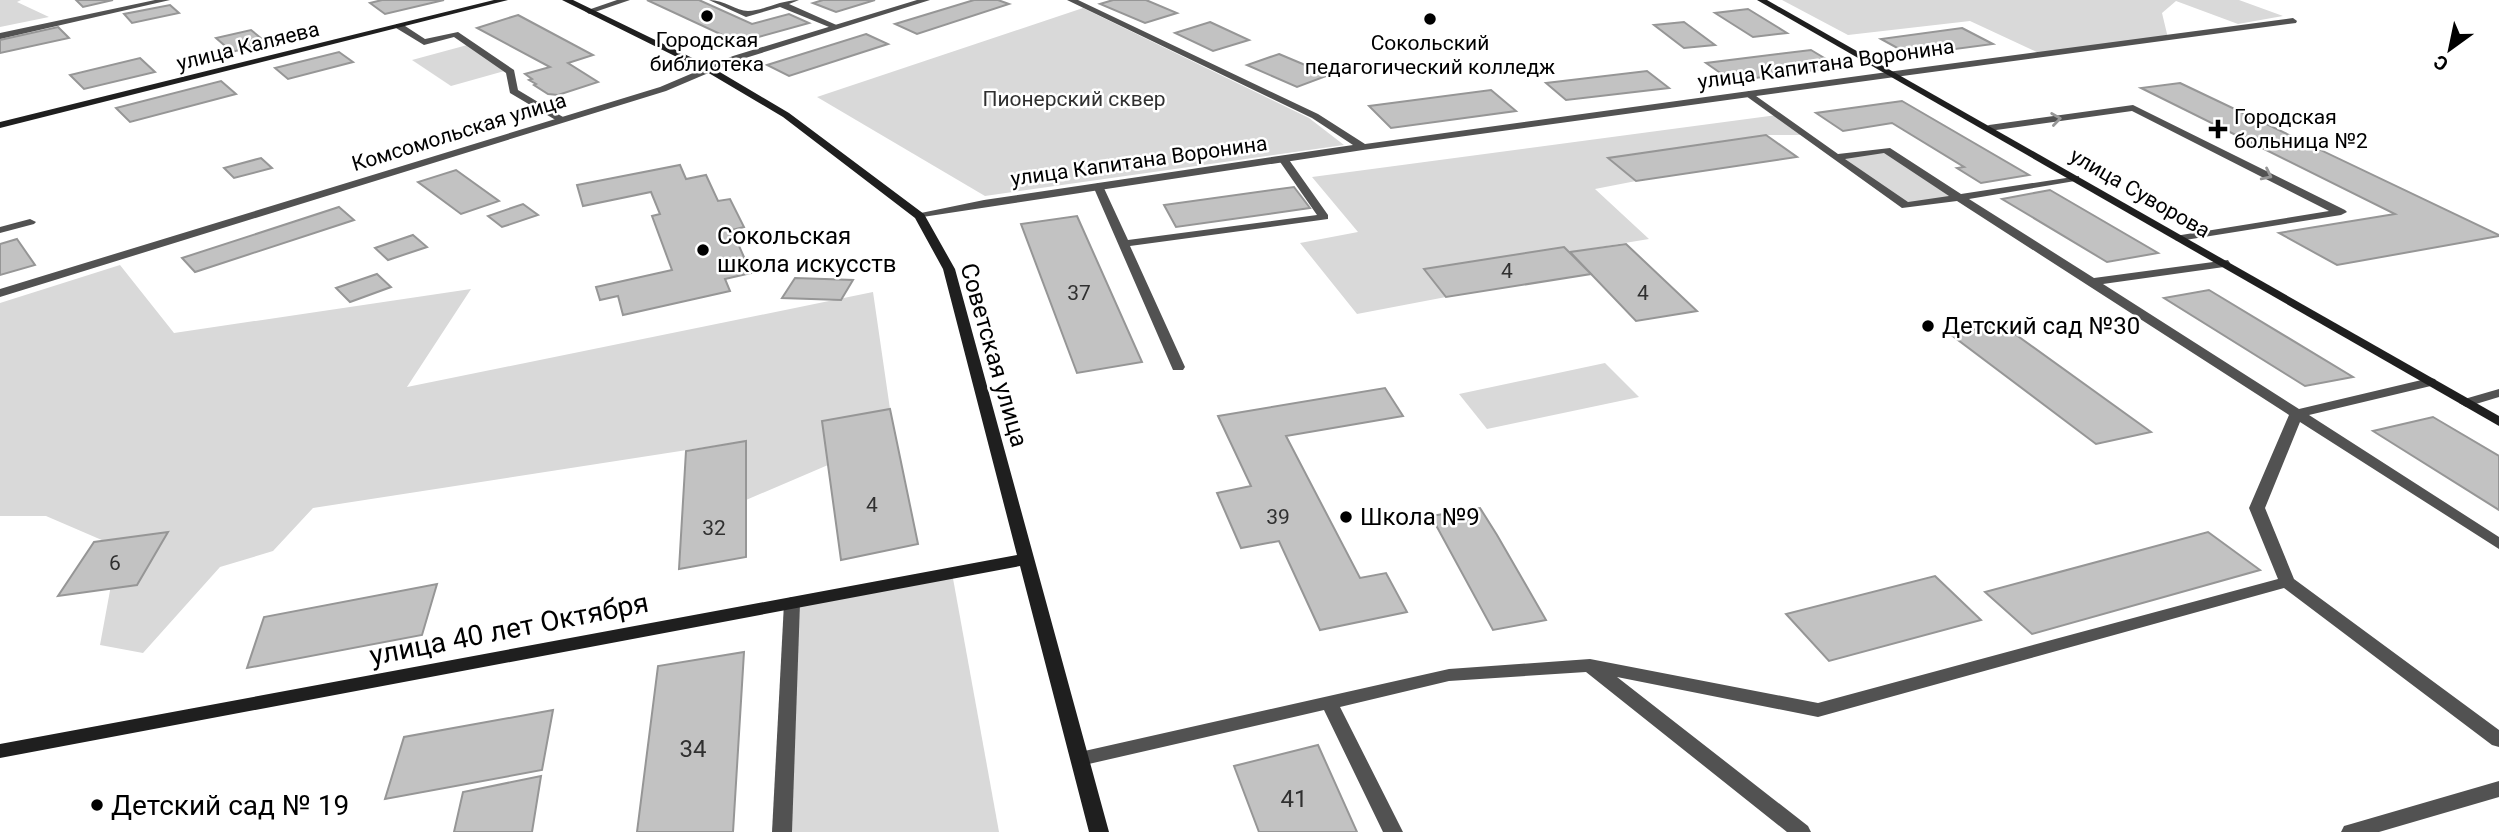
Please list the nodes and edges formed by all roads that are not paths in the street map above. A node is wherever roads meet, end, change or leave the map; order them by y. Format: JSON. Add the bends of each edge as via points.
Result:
{"nodes":[{"id":1,"x":166,"y":0,"type":"edge"},
{"id":2,"x":504,"y":0,"type":"edge"},
{"id":3,"x":566,"y":0,"type":"edge"},
{"id":4,"x":626,"y":0,"type":"edge"},
{"id":5,"x":713,"y":0,"type":"edge"},
{"id":6,"x":795,"y":0,"type":"edge"},
{"id":7,"x":926,"y":0,"type":"edge"},
{"id":8,"x":1071,"y":0,"type":"edge"},
{"id":9,"x":1761,"y":0,"type":"edge"},
{"id":10,"x":781,"y":4,"type":"junction"},
{"id":11,"x":589,"y":11,"type":"junction"},
{"id":12,"x":2293,"y":22,"type":"dead end"},
{"id":13,"x":399,"y":26,"type":"junction"},
{"id":14,"x":837,"y":27,"type":"junction"},
{"id":15,"x":0,"y":36,"type":"edge"},
{"id":16,"x":710,"y":69,"type":"junction"},
{"id":17,"x":1895,"y":74,"type":"junction"},
{"id":18,"x":1749,"y":94,"type":"junction"},
{"id":19,"x":563,"y":120,"type":"junction"},
{"id":20,"x":0,"y":125,"type":"edge"},
{"id":21,"x":1989,"y":128,"type":"junction"},
{"id":22,"x":1363,"y":147,"type":"junction"},
{"id":23,"x":1836,"y":157,"type":"junction"},
{"id":24,"x":1283,"y":159,"type":"junction"},
{"id":25,"x":2075,"y":178,"type":"junction"},
{"id":26,"x":1098,"y":186,"type":"junction"},
{"id":27,"x":1961,"y":198,"type":"junction"},
{"id":28,"x":920,"y":216,"type":"junction"},
{"id":29,"x":30,"y":222,"type":"dead end"},
{"id":30,"x":0,"y":230,"type":"edge"},
{"id":31,"x":2179,"y":238,"type":"junction"},
{"id":32,"x":1122,"y":244,"type":"junction"},
{"id":33,"x":2224,"y":263,"type":"junction"},
{"id":34,"x":2092,"y":282,"type":"junction"},
{"id":35,"x":0,"y":293,"type":"edge"},
{"id":36,"x":1178,"y":367,"type":"dead end"},
{"id":37,"x":2430,"y":382,"type":"junction"},
{"id":38,"x":2499,"y":393,"type":"edge"},
{"id":39,"x":2466,"y":403,"type":"junction"},
{"id":40,"x":2296,"y":414,"type":"junction"},
{"id":41,"x":2499,"y":422,"type":"edge"},
{"id":42,"x":2499,"y":544,"type":"edge"},
{"id":43,"x":1027,"y":559,"type":"junction"},
{"id":44,"x":2287,"y":582,"type":"junction"},
{"id":45,"x":792,"y":603,"type":"junction"},
{"id":46,"x":1590,"y":666,"type":"junction"},
{"id":47,"x":1329,"y":703,"type":"junction"},
{"id":48,"x":2499,"y":740,"type":"edge"},
{"id":49,"x":0,"y":751,"type":"edge"},
{"id":50,"x":1080,"y":759,"type":"junction"},
{"id":51,"x":2499,"y":789,"type":"edge"},
{"id":52,"x":782,"y":832,"type":"edge"},
{"id":53,"x":1099,"y":832,"type":"edge"},
{"id":54,"x":1392,"y":832,"type":"edge"},
{"id":55,"x":1801,"y":832,"type":"edge"},
{"id":56,"x":2351,"y":832,"type":"edge"}],
"edges":[{"from":1,"to":15,"type":"street"},
{"from":2,"to":13,"type":"main road","name":"улица Каляева"},
{"from":3,"to":11,"type":"main road","name":"Советская улица"},
{"from":4,"to":11,"type":"street"},
{"from":5,"to":10,"type":"street","via":[[746,14]]},
{"from":6,"to":10,"type":"street"},
{"from":7,"to":14,"type":"street","name":"Комсомольская улица"},
{"from":8,"to":22,"type":"street","name":"улица Капитана Воронина","via":[[1315,116]]},
{"from":9,"to":17,"type":"main road","name":"улица Суворова"},
{"from":10,"to":14,"type":"street"},
{"from":11,"to":16,"type":"main road","name":"Советская улица"},
{"from":12,"to":17,"type":"street","name":"улица Капитана Воронина"},
{"from":13,"to":19,"type":"street","via":[[424,42],[455,34],[511,72],[513,91]]},
{"from":13,"to":20,"type":"main road","name":"улица Каляева"},
{"from":14,"to":16,"type":"street","name":"Комсомольская улица"},
{"from":16,"to":19,"type":"street","name":"Комсомольская улица"},
{"from":16,"to":28,"type":"main road","name":"Советская улица","via":[[786,115]]},
{"from":17,"to":18,"type":"street","name":"улица Капитана Воронина"},
{"from":17,"to":21,"type":"main road","name":"улица Суворова"},
{"from":18,"to":22,"type":"street","name":"улица Капитана Воронина"},
{"from":18,"to":23,"type":"street"},
{"from":19,"to":35,"type":"street","name":"Комсомольская улица"},
{"from":21,"to":25,"type":"main road","name":"улица Суворова"},
{"from":21,"to":31,"type":"street","one_way":true,"via":[[2133,108],[2341,212]]},
{"from":22,"to":24,"type":"street","name":"улица Капитана Воронина"},
{"from":23,"to":27,"type":"street","via":[[1886,150]]},
{"from":23,"to":27,"type":"street","via":[[1906,206]]},
{"from":24,"to":26,"type":"street","name":"улица Капитана Воронина"},
{"from":24,"to":32,"type":"street","via":[[1324,217]]},
{"from":25,"to":27,"type":"street"},
{"from":25,"to":31,"type":"main road","name":"улица Суворова"},
{"from":26,"to":28,"type":"street","name":"улица Капитана Воронина"},
{"from":26,"to":32,"type":"street"},
{"from":27,"to":34,"type":"street"},
{"from":28,"to":43,"type":"main road","name":"Советская улица","via":[[948,269]]},
{"from":29,"to":30,"type":"street"},
{"from":31,"to":33,"type":"main road","name":"улица Суворова"},
{"from":32,"to":36,"type":"street"},
{"from":33,"to":34,"type":"street"},
{"from":33,"to":37,"type":"main road","name":"улица Суворова"},
{"from":34,"to":40,"type":"street"},
{"from":37,"to":39,"type":"main road","name":"улица Суворова"},
{"from":37,"to":40,"type":"street"},
{"from":38,"to":39,"type":"street"},
{"from":39,"to":41,"type":"main road","name":"улица Суворова"},
{"from":40,"to":42,"type":"street"},
{"from":40,"to":44,"type":"street","via":[[2258,508]]},
{"from":43,"to":45,"type":"main road","name":"улица 40 лет Октября"},
{"from":43,"to":50,"type":"main road","name":"Советская улица"},
{"from":44,"to":46,"type":"street","via":[[1818,710]]},
{"from":44,"to":48,"type":"street"},
{"from":45,"to":49,"type":"main road","name":"улица 40 лет Октября"},
{"from":45,"to":52,"type":"street"},
{"from":46,"to":47,"type":"street","via":[[1449,675]]},
{"from":46,"to":55,"type":"street"},
{"from":47,"to":50,"type":"street"},
{"from":47,"to":54,"type":"street"},
{"from":50,"to":53,"type":"main road","name":"Советская улица"},
{"from":51,"to":56,"type":"street"}]}
